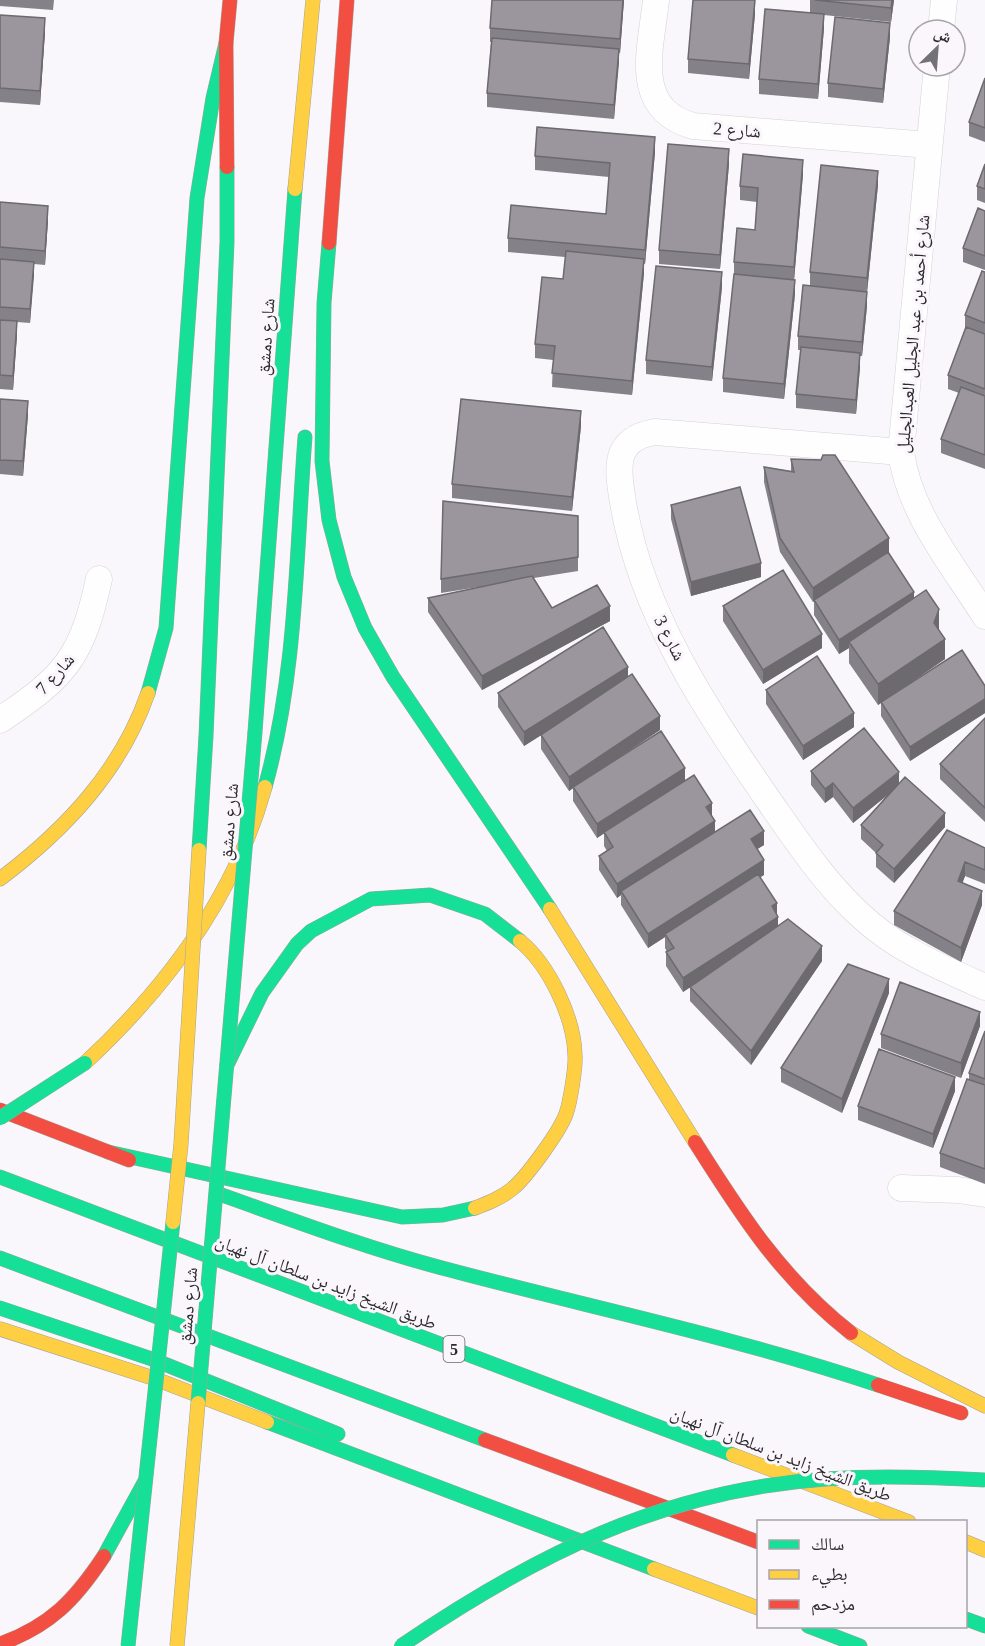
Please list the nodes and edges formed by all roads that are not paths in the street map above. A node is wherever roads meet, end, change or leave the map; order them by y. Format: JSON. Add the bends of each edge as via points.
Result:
{"nodes":[{"id":1,"x":230,"y":0,"type":"edge"},
{"id":2,"x":313,"y":0,"type":"edge"},
{"id":3,"x":347,"y":0,"type":"edge"},
{"id":4,"x":656,"y":0,"type":"edge"},
{"id":5,"x":944,"y":0,"type":"edge"},
{"id":6,"x":942,"y":18,"type":"edge"},
{"id":7,"x":226,"y":43,"type":"junction"},
{"id":8,"x":937,"y":78,"type":"edge"},
{"id":9,"x":929,"y":145,"type":"junction"},
{"id":10,"x":324,"y":303,"type":"junction"},
{"id":11,"x":309,"y":392,"type":"dead end"},
{"id":12,"x":306,"y":424,"type":"dead end"},
{"id":13,"x":902,"y":452,"type":"junction"},
{"id":14,"x":99,"y":579,"type":"dead end"},
{"id":15,"x":985,"y":616,"type":"edge"},
{"id":16,"x":0,"y":720,"type":"edge"},
{"id":17,"x":0,"y":879,"type":"edge"},
{"id":18,"x":985,"y":987,"type":"edge"},
{"id":19,"x":227,"y":1065,"type":"junction"},
{"id":20,"x":0,"y":1110,"type":"edge"},
{"id":21,"x":0,"y":1118,"type":"edge"},
{"id":22,"x":108,"y":1152,"type":"junction"},
{"id":23,"x":0,"y":1178,"type":"edge"},
{"id":24,"x":901,"y":1188,"type":"dead end"},
{"id":25,"x":985,"y":1194,"type":"edge"},
{"id":26,"x":0,"y":1258,"type":"edge"},
{"id":27,"x":0,"y":1308,"type":"edge"},
{"id":28,"x":0,"y":1329,"type":"edge"},
{"id":29,"x":985,"y":1406,"type":"edge"},
{"id":30,"x":976,"y":1418,"type":"dead end"},
{"id":31,"x":147,"y":1477,"type":"junction"},
{"id":32,"x":985,"y":1480,"type":"edge"},
{"id":33,"x":906,"y":1520,"type":"edge"},
{"id":34,"x":524,"y":1521,"type":"junction"},
{"id":35,"x":757,"y":1541,"type":"edge"},
{"id":36,"x":967,"y":1542,"type":"edge"},
{"id":37,"x":985,"y":1550,"type":"edge"},
{"id":38,"x":757,"y":1607,"type":"edge"},
{"id":39,"x":967,"y":1619,"type":"edge"},
{"id":40,"x":985,"y":1626,"type":"edge"},
{"id":41,"x":813,"y":1628,"type":"edge"},
{"id":42,"x":0,"y":1644,"type":"edge"},
{"id":43,"x":128,"y":1646,"type":"edge"},
{"id":44,"x":177,"y":1646,"type":"edge"},
{"id":45,"x":400,"y":1646,"type":"edge"},
{"id":46,"x":860,"y":1646,"type":"edge"}],
"edges":[{"from":1,"to":7,"type":"main road","name":"شارع دمشق"},
{"from":2,"to":19,"type":"main road","name":"شارع دمشق","bridge":true,"via":[[298,147]]},
{"from":3,"to":10,"type":"main road"},
{"from":4,"to":9,"type":"street","name":"شارع 2","via":[[650,81],[656,100],[668,116],[693,126]]},
{"from":5,"to":6,"type":"street"},
{"from":7,"to":17,"type":"main road","via":[[197,198],[161,658],[135,727],[97,789],[49,842]]},
{"from":7,"to":31,"type":"main road","name":"شارع دمشق","bridge":true,"via":[[227,242],[206,736],[181,1144]]},
{"from":8,"to":9,"type":"street","name":"شارع أحمد بن عبد الجليل العبدالجليل"},
{"from":9,"to":13,"type":"street","name":"شارع أحمد بن عبد الجليل العبدالجليل"},
{"from":10,"to":11,"type":"main road"},
{"from":10,"to":29,"type":"main road","via":[[322,461],[329,520],[344,577],[365,628],[393,677],[568,936],[729,1196],[782,1269],[816,1305],[853,1334],[898,1362]]},
{"from":12,"to":21,"type":"main road","bridge":true,"via":[[281,732],[265,794],[241,854],[212,911],[137,1014],[85,1063]]},
{"from":13,"to":15,"type":"street","name":"شارع أحمد بن عبد الجليل العبدالجليل","via":[[909,491]]},
{"from":13,"to":18,"type":"street","name":"شارع 3","via":[[655,432],[638,436],[626,446],[619,474],[634,548],[661,623],[739,757],[812,863],[883,935],[931,963]]},
{"from":14,"to":16,"type":"street","name":"شارع 7","via":[[85,632],[69,663],[43,692]]},
{"from":19,"to":22,"type":"main road","via":[[280,965],[311,931],[360,904],[394,896],[441,896],[480,909],[504,924],[553,975],[571,1019],[576,1048],[569,1106],[546,1153],[502,1196],[457,1213],[416,1219]]},
{"from":19,"to":44,"type":"main road","name":"شارع دمشق","bridge":true},
{"from":20,"to":22,"type":"main road"},
{"from":22,"to":30,"type":"main road","via":[[355,1243],[683,1327]]},
{"from":23,"to":33,"type":"main road","name":"طريق الشيخ زايد بن سلطان آل نهيان","number":"5"},
{"from":24,"to":25,"type":"street"},
{"from":26,"to":35,"type":"main road"},
{"from":27,"to":34,"type":"main road","via":[[152,1359],[278,1408]]},
{"from":28,"to":34,"type":"main road","via":[[153,1378]]},
{"from":31,"to":42,"type":"main road","bridge":true,"via":[[98,1570],[44,1626]]},
{"from":31,"to":43,"type":"main road","name":"شارع دمشق","bridge":true},
{"from":32,"to":45,"type":"main road","bridge":true,"via":[[929,1475],[840,1476],[696,1498],[565,1546],[484,1589]]},
{"from":34,"to":38,"type":"main road"},
{"from":36,"to":37,"type":"main road"},
{"from":39,"to":40,"type":"main road"},
{"from":41,"to":46,"type":"main road"}]}
